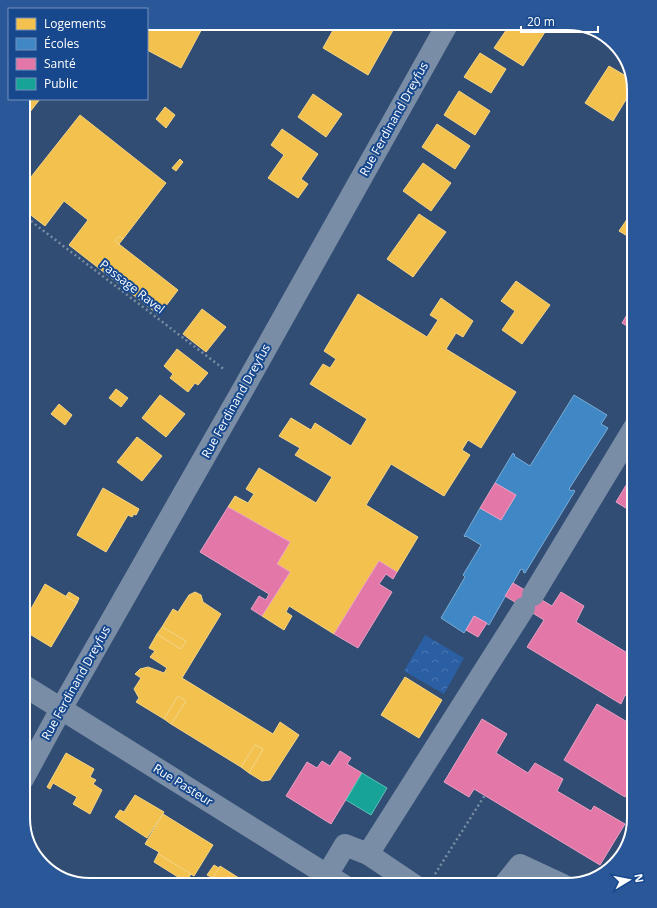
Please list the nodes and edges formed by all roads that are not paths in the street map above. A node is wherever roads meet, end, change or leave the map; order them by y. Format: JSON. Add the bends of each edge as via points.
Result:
{"nodes":[{"id":1,"x":444,"y":30,"type":"edge"},
{"id":2,"x":627,"y":439,"type":"edge"},
{"id":3,"x":30,"y":689,"type":"edge"},
{"id":4,"x":62,"y":709,"type":"junction"},
{"id":5,"x":30,"y":766,"type":"edge"},
{"id":6,"x":368,"y":854,"type":"junction"},
{"id":7,"x":332,"y":878,"type":"edge"},
{"id":8,"x":336,"y":878,"type":"edge"},
{"id":9,"x":415,"y":878,"type":"edge"},
{"id":10,"x":510,"y":878,"type":"edge"},
{"id":11,"x":548,"y":878,"type":"edge"}],
"edges":[{"from":1,"to":4,"type":"street","name":"Rue Ferdinand Dreyfus"},
{"from":2,"to":6,"type":"street"},
{"from":3,"to":4,"type":"street","name":"Rue Pasteur"},
{"from":4,"to":5,"type":"street","name":"Rue Ferdinand Dreyfus"},
{"from":4,"to":7,"type":"street","name":"Rue Pasteur"},
{"from":6,"to":8,"type":"street","via":[[345,845]]},
{"from":6,"to":9,"type":"street"},
{"from":10,"to":11,"type":"street","via":[[520,865]]}]}
